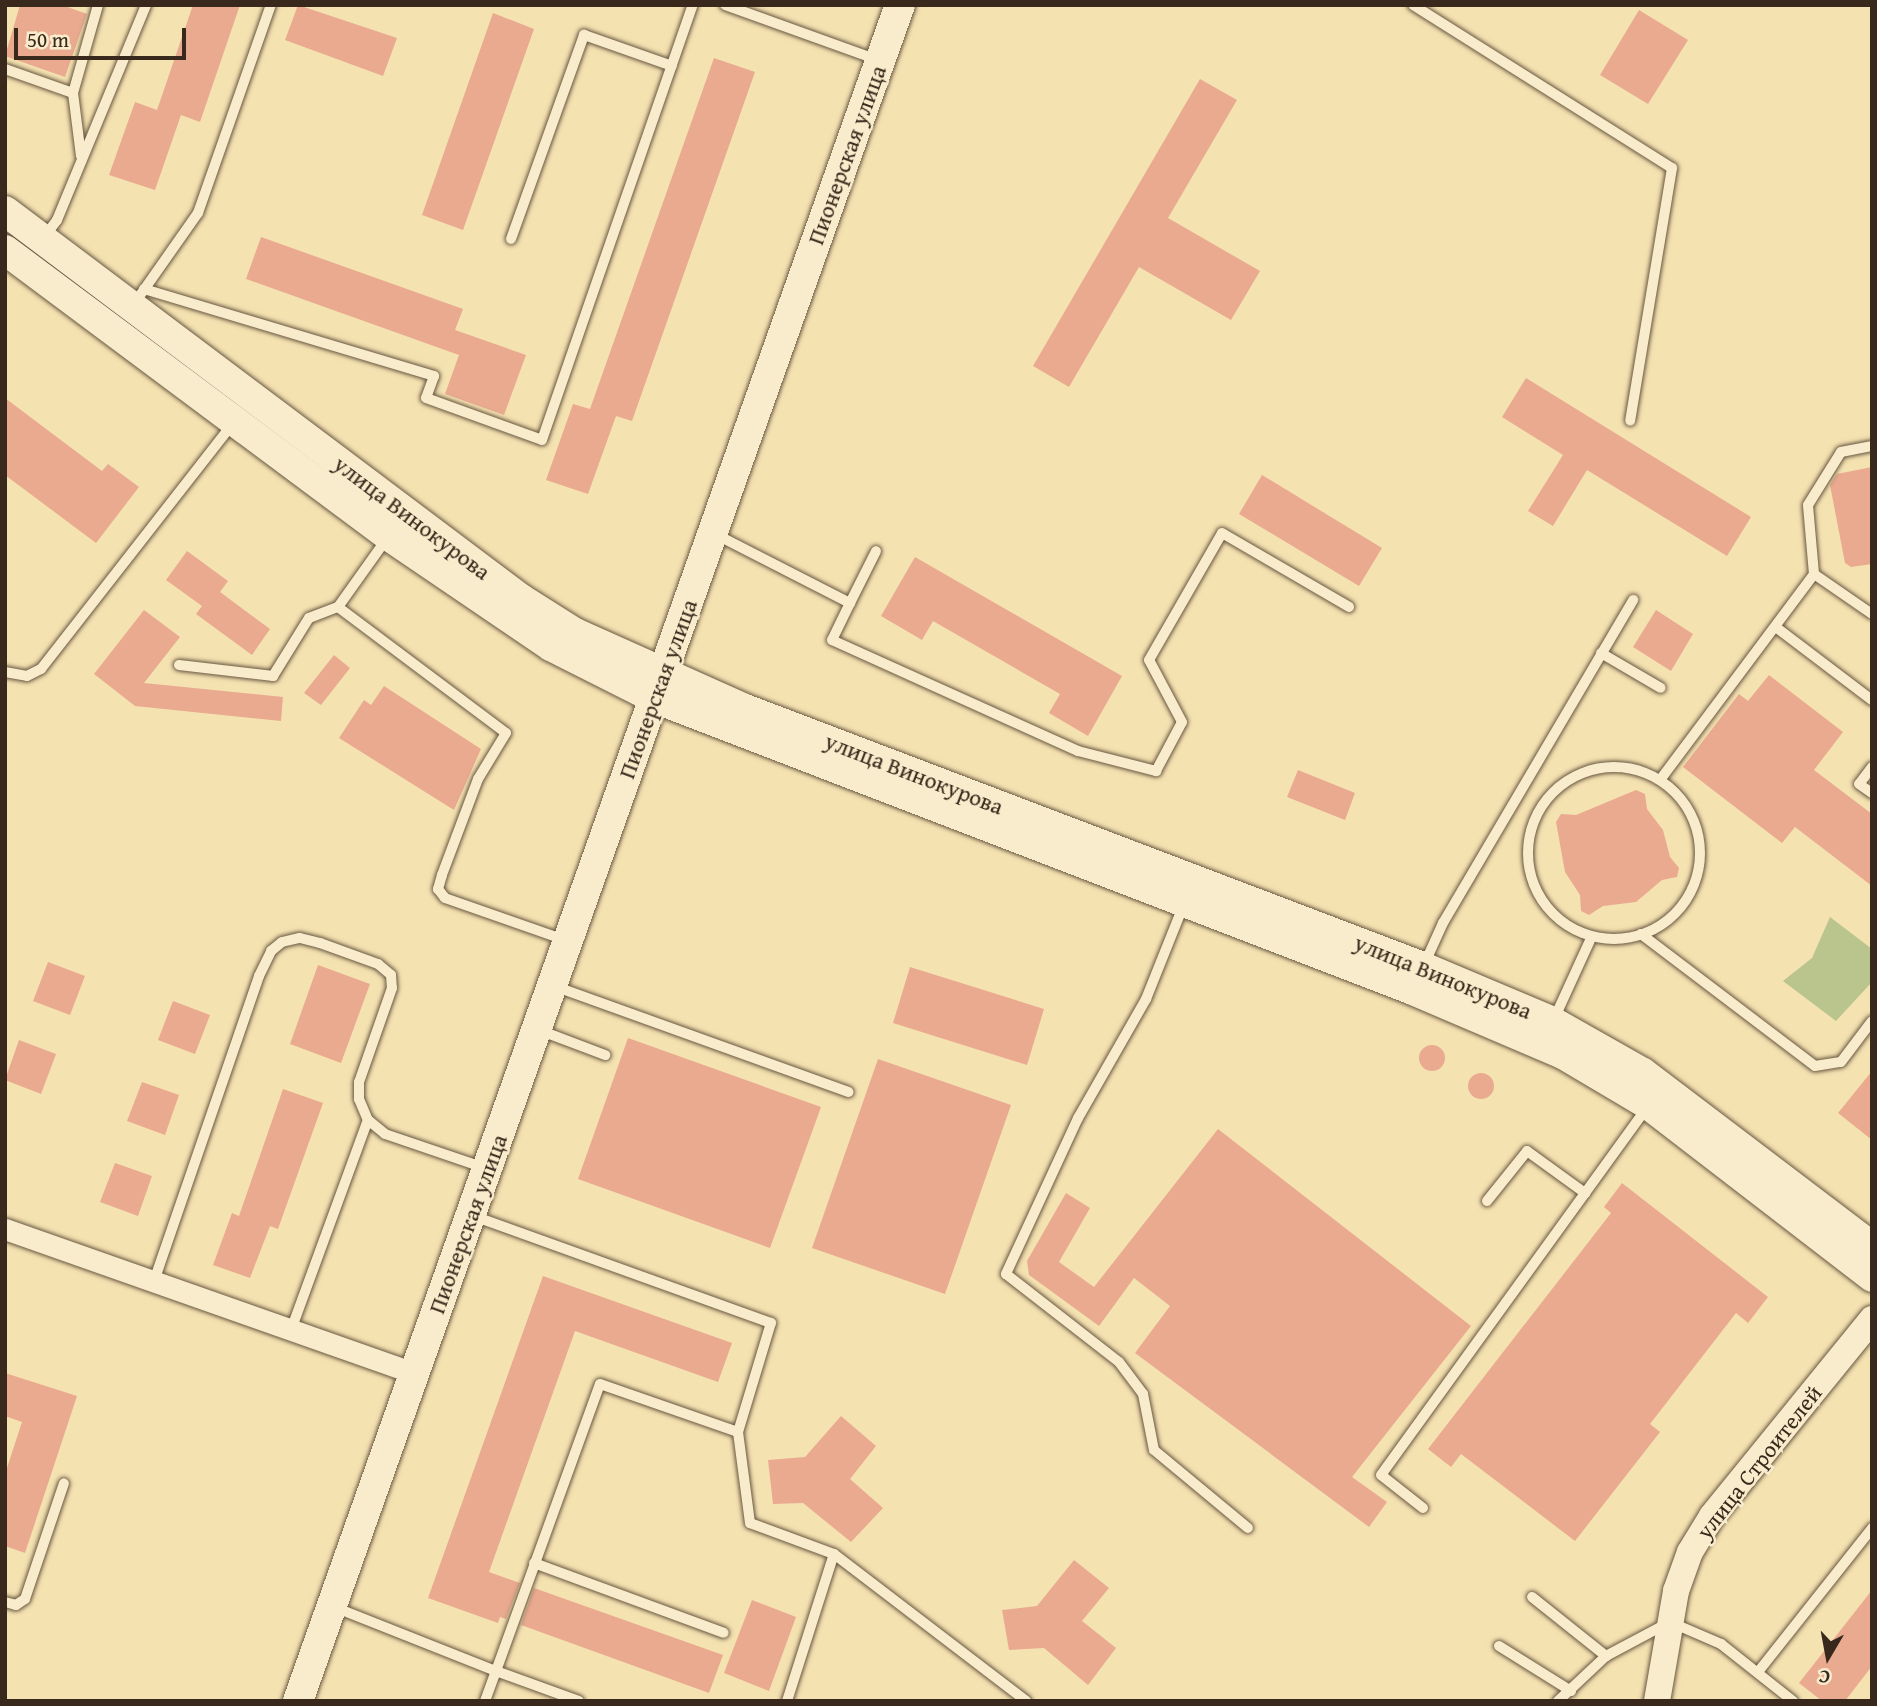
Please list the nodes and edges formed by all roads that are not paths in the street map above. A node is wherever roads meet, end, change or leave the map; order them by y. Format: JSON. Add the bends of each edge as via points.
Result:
{"nodes":[{"id":1,"x":98,"y":5,"type":"edge"},
{"id":2,"x":146,"y":5,"type":"edge"},
{"id":3,"x":271,"y":5,"type":"edge"},
{"id":4,"x":694,"y":5,"type":"edge"},
{"id":5,"x":725,"y":5,"type":"edge"},
{"id":6,"x":900,"y":5,"type":"edge"},
{"id":7,"x":1413,"y":5,"type":"edge"},
{"id":8,"x":881,"y":61,"type":"junction"},
{"id":9,"x":672,"y":66,"type":"junction"},
{"id":10,"x":5,"y":69,"type":"edge"},
{"id":11,"x":73,"y":93,"type":"junction"},
{"id":12,"x":81,"y":158,"type":"junction"},
{"id":13,"x":5,"y":211,"type":"edge"},
{"id":14,"x":511,"y":239,"type":"dead end"},
{"id":15,"x":27,"y":252,"type":"edge"},
{"id":16,"x":137,"y":299,"type":"junction"},
{"id":17,"x":114,"y":333,"type":"junction"},
{"id":18,"x":1630,"y":421,"type":"dead end"},
{"id":19,"x":234,"y":422,"type":"junction"},
{"id":20,"x":1872,"y":446,"type":"edge"},
{"id":21,"x":713,"y":533,"type":"junction"},
{"id":22,"x":388,"y":536,"type":"junction"},
{"id":23,"x":876,"y":551,"type":"dead end"},
{"id":24,"x":1814,"y":574,"type":"junction"},
{"id":25,"x":1633,"y":600,"type":"dead end"},
{"id":26,"x":850,"y":603,"type":"junction"},
{"id":27,"x":338,"y":607,"type":"junction"},
{"id":28,"x":1349,"y":607,"type":"dead end"},
{"id":29,"x":1872,"y":614,"type":"edge"},
{"id":30,"x":1777,"y":628,"type":"junction"},
{"id":31,"x":1601,"y":653,"type":"junction"},
{"id":32,"x":179,"y":665,"type":"dead end"},
{"id":33,"x":5,"y":672,"type":"edge"},
{"id":34,"x":659,"y":687,"type":"junction"},
{"id":35,"x":1661,"y":688,"type":"dead end"},
{"id":36,"x":1872,"y":700,"type":"edge"},
{"id":37,"x":1872,"y":767,"type":"edge"},
{"id":38,"x":1660,"y":780,"type":"junction"},
{"id":39,"x":1872,"y":793,"type":"edge"},
{"id":40,"x":1189,"y":891,"type":"junction"},
{"id":41,"x":1641,"y":934,"type":"junction"},
{"id":42,"x":1592,"y":936,"type":"junction"},
{"id":43,"x":568,"y":941,"type":"junction"},
{"id":44,"x":1418,"y":979,"type":"junction"},
{"id":45,"x":552,"y":985,"type":"junction"},
{"id":46,"x":1872,"y":1021,"type":"edge"},
{"id":47,"x":1553,"y":1022,"type":"junction"},
{"id":48,"x":537,"y":1029,"type":"junction"},
{"id":49,"x":605,"y":1055,"type":"dead end"},
{"id":50,"x":848,"y":1092,"type":"dead end"},
{"id":51,"x":1649,"y":1105,"type":"junction"},
{"id":52,"x":368,"y":1120,"type":"junction"},
{"id":53,"x":487,"y":1169,"type":"junction"},
{"id":54,"x":1585,"y":1193,"type":"junction"},
{"id":55,"x":1487,"y":1202,"type":"dead end"},
{"id":56,"x":471,"y":1215,"type":"junction"},
{"id":57,"x":5,"y":1229,"type":"edge"},
{"id":58,"x":1872,"y":1247,"type":"edge"},
{"id":59,"x":1872,"y":1277,"type":"edge"},
{"id":60,"x":154,"y":1281,"type":"junction"},
{"id":61,"x":1872,"y":1319,"type":"edge"},
{"id":62,"x":291,"y":1329,"type":"junction"},
{"id":63,"x":415,"y":1373,"type":"junction"},
{"id":64,"x":738,"y":1432,"type":"junction"},
{"id":65,"x":64,"y":1483,"type":"dead end"},
{"id":66,"x":1423,"y":1508,"type":"dead end"},
{"id":67,"x":1248,"y":1528,"type":"dead end"},
{"id":68,"x":1872,"y":1528,"type":"edge"},
{"id":69,"x":834,"y":1554,"type":"junction"},
{"id":70,"x":534,"y":1563,"type":"junction"},
{"id":71,"x":1532,"y":1597,"type":"dead end"},
{"id":72,"x":5,"y":1602,"type":"edge"},
{"id":73,"x":332,"y":1606,"type":"junction"},
{"id":74,"x":1670,"y":1622,"type":"junction"},
{"id":75,"x":724,"y":1633,"type":"dead end"},
{"id":76,"x":1499,"y":1646,"type":"dead end"},
{"id":77,"x":1606,"y":1656,"type":"junction"},
{"id":78,"x":496,"y":1671,"type":"junction"},
{"id":79,"x":1758,"y":1672,"type":"junction"},
{"id":80,"x":1571,"y":1691,"type":"junction"},
{"id":81,"x":298,"y":1701,"type":"edge"},
{"id":82,"x":485,"y":1701,"type":"edge"},
{"id":83,"x":579,"y":1701,"type":"edge"},
{"id":84,"x":787,"y":1701,"type":"edge"},
{"id":85,"x":1026,"y":1701,"type":"edge"},
{"id":86,"x":1558,"y":1701,"type":"edge"},
{"id":87,"x":1657,"y":1701,"type":"edge"},
{"id":88,"x":1793,"y":1701,"type":"edge"}],
"edges":[{"from":1,"to":11,"type":"lane"},
{"from":2,"to":12,"type":"lane"},
{"from":3,"to":16,"type":"lane","via":[[198,213]]},
{"from":4,"to":9,"type":"lane"},
{"from":5,"to":8,"type":"lane"},
{"from":6,"to":8,"type":"main road","name":"Пионерская улица"},
{"from":7,"to":18,"type":"lane","via":[[1672,168]]},
{"from":8,"to":21,"type":"main road","name":"Пионерская улица"},
{"from":9,"to":14,"type":"lane","via":[[584,35]]},
{"from":9,"to":16,"type":"lane","via":[[542,440],[426,398],[434,376]]},
{"from":10,"to":11,"type":"lane"},
{"from":11,"to":12,"type":"lane"},
{"from":12,"to":15,"type":"lane","via":[[57,220]]},
{"from":13,"to":15,"type":"main road","name":"улица Винокурова"},
{"from":15,"to":16,"type":"main road","name":"улица Винокурова"},
{"from":15,"to":17,"type":"main road","name":"улица Винокурова"},
{"from":16,"to":17,"type":"lane"},
{"from":16,"to":34,"type":"main road","name":"улица Винокурова","via":[[521,599]]},
{"from":17,"to":19,"type":"main road","name":"улица Винокурова"},
{"from":19,"to":22,"type":"main road","name":"улица Винокурова"},
{"from":19,"to":33,"type":"lane","via":[[41,669],[27,676]]},
{"from":20,"to":24,"type":"lane","via":[[1842,452],[1808,505]]},
{"from":21,"to":26,"type":"lane"},
{"from":21,"to":34,"type":"main road","name":"Пионерская улица"},
{"from":22,"to":27,"type":"lane"},
{"from":22,"to":34,"type":"main road","name":"улица Винокурова","via":[[506,619]]},
{"from":23,"to":26,"type":"lane"},
{"from":24,"to":29,"type":"lane"},
{"from":24,"to":30,"type":"lane"},
{"from":25,"to":31,"type":"lane"},
{"from":26,"to":28,"type":"lane","via":[[832,640],[1078,751],[1156,771],[1182,722],[1149,660],[1222,533]]},
{"from":27,"to":32,"type":"lane","via":[[309,618],[274,676]]},
{"from":27,"to":43,"type":"lane","via":[[506,733],[478,779],[438,889],[444,898]]},
{"from":30,"to":36,"type":"lane"},
{"from":30,"to":38,"type":"lane"},
{"from":31,"to":35,"type":"lane"},
{"from":31,"to":44,"type":"lane","via":[[1443,923]]},
{"from":34,"to":40,"type":"main road","name":"улица Винокурова"},
{"from":34,"to":43,"type":"main road","name":"Пионерская улица"},
{"from":37,"to":39,"type":"lane","via":[[1859,784]]},
{"from":38,"to":41,"type":"lane","via":[[1692,816],[1699,863],[1681,908]]},
{"from":38,"to":42,"type":"lane","via":[[1627,768],[1592,770],[1562,785],[1532,827],[1529,861],[1539,894],[1561,920]]},
{"from":40,"to":44,"type":"main road","name":"улица Винокурова"},
{"from":40,"to":67,"type":"lane","via":[[1146,999],[1078,1118],[1006,1274],[1119,1362],[1143,1394],[1154,1450]]},
{"from":41,"to":42,"type":"lane"},
{"from":41,"to":46,"type":"lane","via":[[1815,1066],[1841,1062]]},
{"from":42,"to":47,"type":"lane"},
{"from":43,"to":45,"type":"main road","name":"Пионерская улица"},
{"from":44,"to":47,"type":"main road","name":"улица Винокурова"},
{"from":44,"to":51,"type":"main road","name":"улица Винокурова","via":[[1563,1054]]},
{"from":45,"to":48,"type":"main road","name":"Пионерская улица"},
{"from":45,"to":50,"type":"lane"},
{"from":47,"to":58,"type":"main road","name":"улица Винокурова","via":[[1676,1097]]},
{"from":48,"to":49,"type":"lane"},
{"from":48,"to":53,"type":"main road","name":"Пионерская улица"},
{"from":51,"to":54,"type":"lane"},
{"from":51,"to":59,"type":"main road","name":"улица Винокурова"},
{"from":52,"to":53,"type":"lane","via":[[385,1135]]},
{"from":52,"to":60,"type":"lane","via":[[359,1100],[359,1082],[392,988],[391,975],[378,964],[320,943],[300,938],[282,942],[271,951],[259,976]]},
{"from":52,"to":62,"type":"lane"},
{"from":53,"to":56,"type":"main road","name":"Пионерская улица"},
{"from":54,"to":55,"type":"lane","via":[[1527,1150]]},
{"from":54,"to":66,"type":"lane","via":[[1381,1475]]},
{"from":56,"to":63,"type":"main road","name":"Пионерская улица"},
{"from":56,"to":64,"type":"lane","via":[[771,1322]]},
{"from":57,"to":60,"type":"street"},
{"from":60,"to":62,"type":"street"},
{"from":61,"to":74,"type":"street","name":"улица Строителей","via":[[1712,1516],[1690,1552]]},
{"from":62,"to":63,"type":"street"},
{"from":63,"to":73,"type":"main road","name":"Пионерская улица"},
{"from":64,"to":69,"type":"lane","via":[[750,1523]]},
{"from":64,"to":70,"type":"lane","via":[[600,1384]]},
{"from":65,"to":72,"type":"lane","via":[[25,1599],[16,1605]]},
{"from":68,"to":79,"type":"lane"},
{"from":69,"to":84,"type":"lane"},
{"from":69,"to":85,"type":"lane"},
{"from":70,"to":75,"type":"lane"},
{"from":70,"to":78,"type":"lane"},
{"from":71,"to":77,"type":"lane"},
{"from":73,"to":78,"type":"lane"},
{"from":73,"to":81,"type":"main road","name":"Пионерская улица"},
{"from":74,"to":77,"type":"lane"},
{"from":74,"to":79,"type":"lane","via":[[1721,1644]]},
{"from":74,"to":87,"type":"street","name":"улица Строителей"},
{"from":76,"to":80,"type":"lane"},
{"from":77,"to":80,"type":"lane"},
{"from":78,"to":82,"type":"lane"},
{"from":78,"to":83,"type":"lane"},
{"from":79,"to":88,"type":"lane"},
{"from":80,"to":86,"type":"lane"}]}
